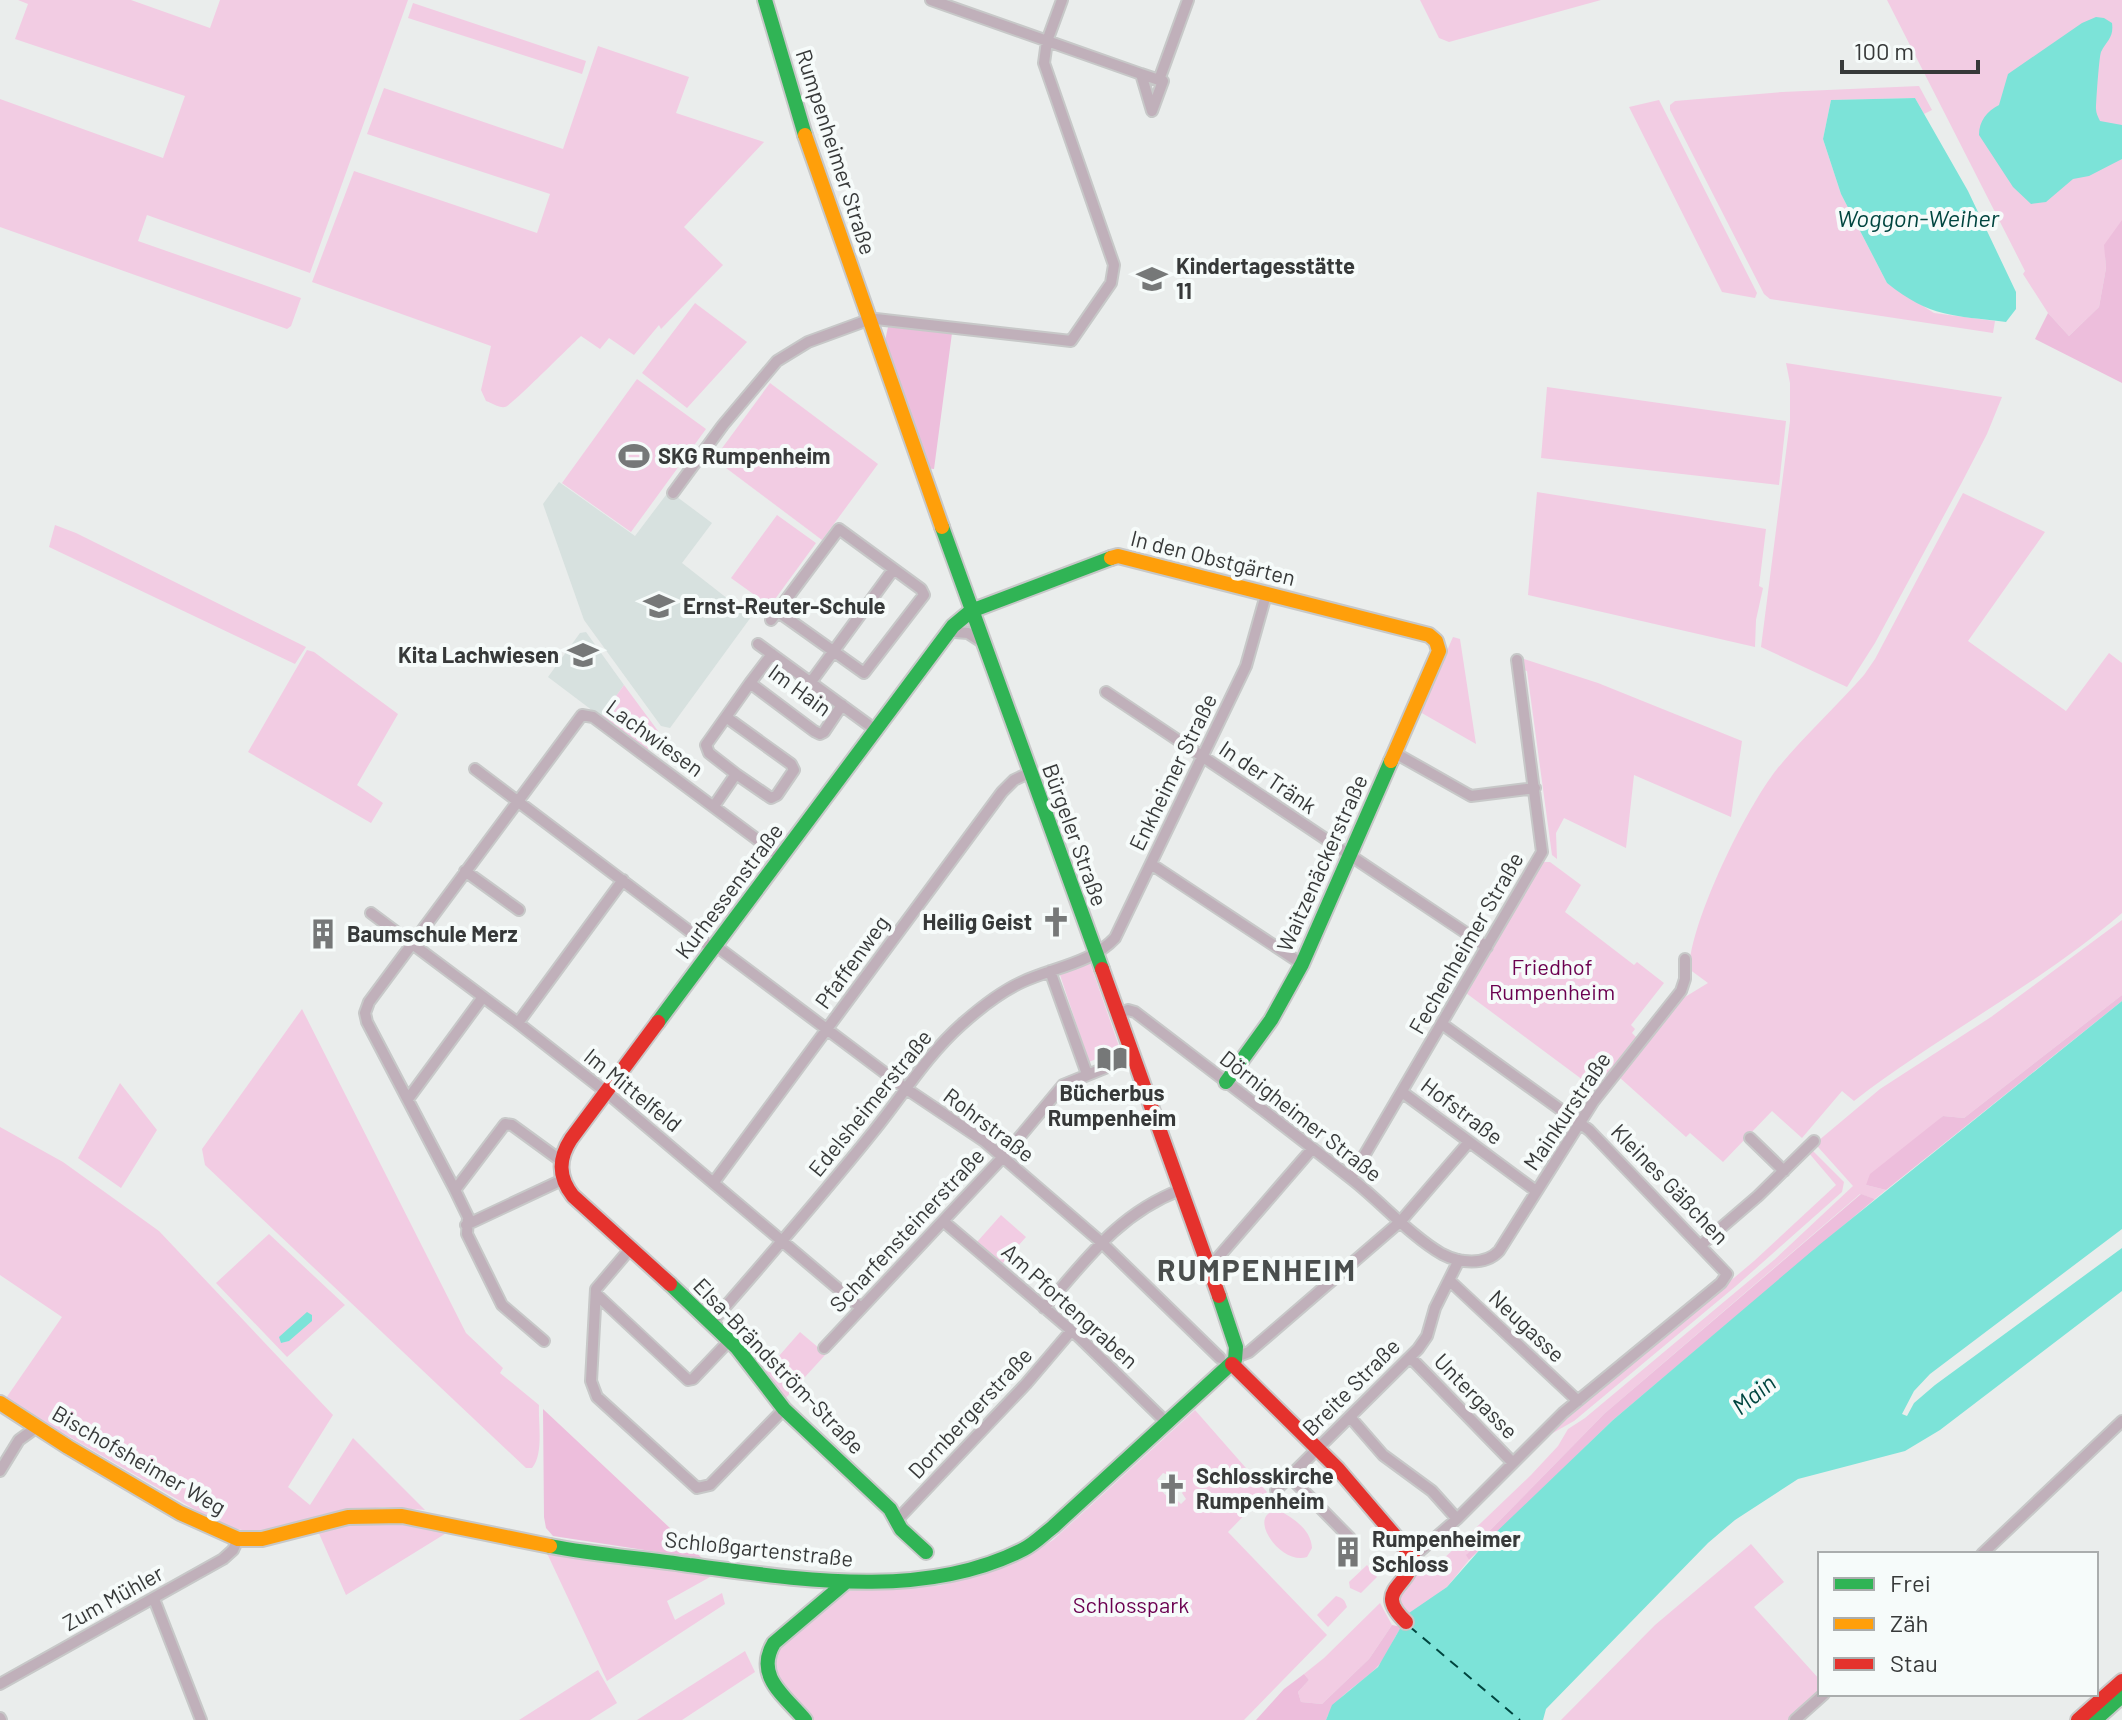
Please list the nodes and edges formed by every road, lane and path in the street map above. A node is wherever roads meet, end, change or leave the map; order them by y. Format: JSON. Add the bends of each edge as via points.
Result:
{"nodes":[{"id":1,"x":765,"y":0,"type":"edge"},
{"id":2,"x":931,"y":0,"type":"edge"},
{"id":3,"x":1062,"y":0,"type":"edge"},
{"id":4,"x":1188,"y":0,"type":"edge"},
{"id":5,"x":1047,"y":41,"type":"junction"},
{"id":6,"x":1141,"y":74,"type":"junction"},
{"id":7,"x":1159,"y":80,"type":"junction"},
{"id":8,"x":868,"y":319,"type":"junction"},
{"id":9,"x":673,"y":493,"type":"dead end"},
{"id":10,"x":893,"y":570,"type":"junction"},
{"id":11,"x":1266,"y":595,"type":"junction"},
{"id":12,"x":973,"y":616,"type":"junction"},
{"id":13,"x":951,"y":633,"type":"junction"},
{"id":14,"x":982,"y":642,"type":"junction"},
{"id":15,"x":758,"y":644,"type":"dead end"},
{"id":16,"x":1439,"y":651,"type":"joint"},
{"id":17,"x":833,"y":652,"type":"junction"},
{"id":18,"x":772,"y":654,"type":"junction"},
{"id":19,"x":1517,"y":660,"type":"dead end"},
{"id":20,"x":811,"y":682,"type":"junction"},
{"id":21,"x":750,"y":683,"type":"junction"},
{"id":22,"x":1106,"y":692,"type":"dead end"},
{"id":23,"x":842,"y":705,"type":"junction"},
{"id":24,"x":726,"y":717,"type":"junction"},
{"id":25,"x":877,"y":731,"type":"junction"},
{"id":26,"x":1395,"y":753,"type":"junction"},
{"id":27,"x":1202,"y":757,"type":"junction"},
{"id":28,"x":475,"y":769,"type":"dead end"},
{"id":29,"x":1029,"y":773,"type":"junction"},
{"id":30,"x":736,"y":774,"type":"junction"},
{"id":31,"x":1535,"y":788,"type":"junction"},
{"id":32,"x":517,"y":800,"type":"junction"},
{"id":33,"x":714,"y":806,"type":"junction"},
{"id":34,"x":1350,"y":857,"type":"junction"},
{"id":35,"x":782,"y":858,"type":"junction"},
{"id":36,"x":1151,"y":864,"type":"junction"},
{"id":37,"x":465,"y":871,"type":"junction"},
{"id":38,"x":623,"y":880,"type":"junction"},
{"id":39,"x":519,"y":910,"type":"dead end"},
{"id":40,"x":371,"y":913,"type":"dead end"},
{"id":41,"x":411,"y":944,"type":"junction"},
{"id":42,"x":715,"y":947,"type":"junction"},
{"id":43,"x":1487,"y":947,"type":"junction"},
{"id":44,"x":1094,"y":954,"type":"junction"},
{"id":45,"x":1685,"y":959,"type":"dead end"},
{"id":46,"x":1302,"y":964,"type":"junction"},
{"id":47,"x":1050,"y":971,"type":"junction"},
{"id":48,"x":483,"y":997,"type":"junction"},
{"id":49,"x":1117,"y":1014,"type":"junction"},
{"id":50,"x":518,"y":1023,"type":"junction"},
{"id":51,"x":1442,"y":1024,"type":"junction"},
{"id":52,"x":827,"y":1029,"type":"junction"},
{"id":53,"x":1132,"y":1057,"type":"junction"},
{"id":54,"x":1087,"y":1074,"type":"junction"},
{"id":55,"x":1226,"y":1082,"type":"junction"},
{"id":56,"x":905,"y":1088,"type":"junction"},
{"id":57,"x":606,"y":1092,"type":"junction"},
{"id":58,"x":1402,"y":1092,"type":"junction"},
{"id":59,"x":408,"y":1099,"type":"junction"},
{"id":60,"x":1579,"y":1123,"type":"junction"},
{"id":61,"x":1750,"y":1138,"type":"dead end"},
{"id":62,"x":1814,"y":1141,"type":"dead end"},
{"id":63,"x":1469,"y":1142,"type":"junction"},
{"id":64,"x":1312,"y":1149,"type":"junction"},
{"id":65,"x":1003,"y":1157,"type":"junction"},
{"id":66,"x":560,"y":1160,"type":"junction"},
{"id":67,"x":1784,"y":1171,"type":"junction"},
{"id":68,"x":1351,"y":1178,"type":"junction"},
{"id":69,"x":562,"y":1180,"type":"junction"},
{"id":70,"x":714,"y":1182,"type":"junction"},
{"id":71,"x":455,"y":1190,"type":"junction"},
{"id":72,"x":1180,"y":1190,"type":"junction"},
{"id":73,"x":1536,"y":1191,"type":"junction"},
{"id":74,"x":943,"y":1221,"type":"junction"},
{"id":75,"x":1401,"y":1221,"type":"junction"},
{"id":76,"x":466,"y":1225,"type":"junction"},
{"id":77,"x":783,"y":1241,"type":"junction"},
{"id":78,"x":1101,"y":1242,"type":"junction"},
{"id":79,"x":1701,"y":1245,"type":"junction"},
{"id":80,"x":630,"y":1249,"type":"junction"},
{"id":81,"x":1459,"y":1260,"type":"junction"},
{"id":82,"x":1209,"y":1268,"type":"junction"},
{"id":83,"x":1449,"y":1280,"type":"junction"},
{"id":84,"x":596,"y":1294,"type":"junction"},
{"id":85,"x":861,"y":1308,"type":"junction"},
{"id":86,"x":1044,"y":1308,"type":"junction"},
{"id":87,"x":711,"y":1323,"type":"junction"},
{"id":88,"x":1071,"y":1331,"type":"junction"},
{"id":89,"x":730,"y":1340,"type":"junction"},
{"id":90,"x":544,"y":1341,"type":"dead end"},
{"id":91,"x":824,"y":1348,"type":"dead end"},
{"id":92,"x":1410,"y":1357,"type":"junction"},
{"id":93,"x":1230,"y":1360,"type":"junction"},
{"id":94,"x":1578,"y":1401,"type":"junction"},
{"id":95,"x":0,"y":1403,"type":"edge"},
{"id":96,"x":784,"y":1409,"type":"junction"},
{"id":97,"x":21,"y":1416,"type":"junction"},
{"id":98,"x":1350,"y":1417,"type":"junction"},
{"id":99,"x":2122,"y":1421,"type":"edge"},
{"id":100,"x":1168,"y":1424,"type":"junction"},
{"id":101,"x":37,"y":1427,"type":"junction"},
{"id":102,"x":19,"y":1440,"type":"junction"},
{"id":103,"x":1317,"y":1448,"type":"junction"},
{"id":104,"x":1512,"y":1462,"type":"junction"},
{"id":105,"x":0,"y":1471,"type":"edge"},
{"id":106,"x":1289,"y":1476,"type":"junction"},
{"id":107,"x":1276,"y":1490,"type":"dead end"},
{"id":108,"x":1457,"y":1519,"type":"junction"},
{"id":109,"x":897,"y":1520,"type":"junction"},
{"id":110,"x":1350,"y":1538,"type":"dead end"},
{"id":111,"x":238,"y":1539,"type":"junction"},
{"id":112,"x":543,"y":1544,"type":"joint"},
{"id":113,"x":926,"y":1552,"type":"dead end"},
{"id":114,"x":1984,"y":1552,"type":"edge"},
{"id":115,"x":1413,"y":1557,"type":"junction"},
{"id":116,"x":846,"y":1582,"type":"junction"},
{"id":117,"x":154,"y":1599,"type":"junction"},
{"id":118,"x":1406,"y":1622,"type":"dead end"},
{"id":119,"x":2122,"y":1681,"type":"edge"},
{"id":120,"x":0,"y":1684,"type":"edge"},
{"id":121,"x":1822,"y":1696,"type":"edge"},
{"id":122,"x":2122,"y":1696,"type":"edge"},
{"id":123,"x":201,"y":1720,"type":"edge"},
{"id":124,"x":805,"y":1720,"type":"edge"},
{"id":125,"x":1795,"y":1720,"type":"edge"},
{"id":126,"x":2078,"y":1720,"type":"edge"},
{"id":127,"x":2095,"y":1720,"type":"edge"}],
"edges":[{"from":1,"to":8,"type":"street","name":"Rumpenheimer Straße"},
{"from":2,"to":5,"type":"street"},
{"from":3,"to":5,"type":"street"},
{"from":4,"to":7,"type":"street"},
{"from":5,"to":6,"type":"street"},
{"from":5,"to":8,"type":"street","via":[[1044,63],[1114,265],[1106,290],[1071,341]]},
{"from":6,"to":7,"type":"street"},
{"from":6,"to":7,"type":"street","via":[[1152,111],[1163,81]]},
{"from":8,"to":9,"type":"street","via":[[808,342],[777,361]]},
{"from":8,"to":12,"type":"street","name":"Bürgeler Straße"},
{"from":10,"to":17,"type":"street"},
{"from":10,"to":17,"type":"street","via":[[921,589],[923,598],[866,672]]},
{"from":10,"to":17,"type":"street","via":[[839,529],[774,616]]},
{"from":11,"to":12,"type":"street","name":"In den Obstgärten","via":[[1118,556]]},
{"from":11,"to":16,"type":"street","name":"In den Obstgärten","via":[[1429,635]]},
{"from":11,"to":27,"type":"street","name":"Enkheimer Straße","via":[[1246,666]]},
{"from":12,"to":13,"type":"street","name":"Kurhessenstraße"},
{"from":12,"to":14,"type":"street","name":"Bürgeler Straße"},
{"from":13,"to":14,"type":"street","via":[[968,633]]},
{"from":13,"to":25,"type":"street","name":"Kurhessenstraße"},
{"from":14,"to":29,"type":"street","name":"Bürgeler Straße"},
{"from":15,"to":18,"type":"street","name":"Im Hain"},
{"from":16,"to":26,"type":"street","name":"Waitzenäckerstraße"},
{"from":17,"to":20,"type":"street"},
{"from":18,"to":20,"type":"street","name":"Im Hain"},
{"from":18,"to":21,"type":"street","name":"Im Hain"},
{"from":19,"to":31,"type":"street","name":"Fechenheimer Straße"},
{"from":20,"to":23,"type":"street","name":"Im Hain"},
{"from":21,"to":23,"type":"street","name":"Im Hain","via":[[820,734]]},
{"from":21,"to":24,"type":"street"},
{"from":22,"to":27,"type":"street","name":"In der Tränk"},
{"from":23,"to":25,"type":"street","name":"Im Hain"},
{"from":24,"to":30,"type":"street","via":[[706,748]]},
{"from":24,"to":30,"type":"street","via":[[794,770],[771,798]]},
{"from":25,"to":35,"type":"street","name":"Kurhessenstraße"},
{"from":26,"to":31,"type":"street","via":[[1471,796]]},
{"from":26,"to":34,"type":"street","name":"Waitzenäckerstraße"},
{"from":27,"to":34,"type":"street","name":"In der Tränk"},
{"from":27,"to":36,"type":"street","name":"Enkheimer Straße"},
{"from":28,"to":32,"type":"street","name":"Rohrstraße"},
{"from":29,"to":44,"type":"street","name":"Bürgeler Straße"},
{"from":29,"to":52,"type":"street","name":"Pfaffenweg","via":[[1002,792]]},
{"from":30,"to":33,"type":"street"},
{"from":31,"to":43,"type":"street","name":"Fechenheimer Straße","via":[[1542,852]]},
{"from":32,"to":33,"type":"street","name":"Lachwiesen","via":[[579,717],[588,714]]},
{"from":32,"to":37,"type":"street","name":"Lachwiesen"},
{"from":32,"to":38,"type":"street","name":"Rohrstraße"},
{"from":33,"to":35,"type":"street","name":"Lachwiesen"},
{"from":34,"to":43,"type":"street","name":"In der Tränk"},
{"from":34,"to":46,"type":"street","name":"Waitzenäckerstraße"},
{"from":35,"to":42,"type":"street","name":"Kurhessenstraße"},
{"from":36,"to":44,"type":"street","name":"Enkheimer Straße","via":[[1118,934]]},
{"from":36,"to":46,"type":"street"},
{"from":37,"to":39,"type":"street"},
{"from":37,"to":41,"type":"street","name":"Lachwiesen"},
{"from":38,"to":42,"type":"street","name":"Rohrstraße"},
{"from":38,"to":50,"type":"street"},
{"from":40,"to":41,"type":"street","name":"Im Mittelfeld"},
{"from":41,"to":48,"type":"street","name":"Im Mittelfeld"},
{"from":41,"to":59,"type":"street","name":"Lachwiesen","via":[[365,1013]]},
{"from":42,"to":52,"type":"street","name":"Rohrstraße"},
{"from":42,"to":57,"type":"street","name":"Kurhessenstraße"},
{"from":43,"to":51,"type":"street","name":"Fechenheimer Straße"},
{"from":44,"to":47,"type":"street","name":"Edelsheimerstraße"},
{"from":44,"to":49,"type":"street","name":"Bürgeler Straße"},
{"from":45,"to":60,"type":"street","name":"Mainkurstraße","via":[[1681,991]]},
{"from":46,"to":55,"type":"street","name":"Waitzenäckerstraße","via":[[1266,1028]]},
{"from":47,"to":54,"type":"street"},
{"from":47,"to":56,"type":"street","name":"Edelsheimerstraße","via":[[1018,984],[975,1013],[931,1054]]},
{"from":48,"to":50,"type":"street","name":"Im Mittelfeld"},
{"from":48,"to":59,"type":"street"},
{"from":49,"to":53,"type":"street","name":"Bürgeler Straße"},
{"from":49,"to":55,"type":"street","name":"Dörnigheimer Straße","via":[[1135,1012]]},
{"from":50,"to":57,"type":"street","name":"Im Mittelfeld"},
{"from":51,"to":58,"type":"street","name":"Fechenheimer Straße"},
{"from":51,"to":60,"type":"street","name":"Kleines Gäßchen"},
{"from":52,"to":56,"type":"street","name":"Rohrstraße"},
{"from":52,"to":70,"type":"street","name":"Pfaffenweg"},
{"from":53,"to":54,"type":"street","name":"Scharfensteinerstraße"},
{"from":53,"to":72,"type":"street","name":"Bürgeler Straße"},
{"from":54,"to":65,"type":"street","name":"Scharfensteinerstraße","via":[[1063,1085]]},
{"from":55,"to":64,"type":"street","name":"Dörnigheimer Straße"},
{"from":56,"to":65,"type":"street","name":"Rohrstraße"},
{"from":56,"to":77,"type":"street","name":"Edelsheimerstraße"},
{"from":57,"to":66,"type":"street","name":"Kurhessenstraße"},
{"from":57,"to":70,"type":"street","name":"Im Mittelfeld"},
{"from":58,"to":63,"type":"street","name":"Hofstraße"},
{"from":58,"to":68,"type":"street","name":"Fechenheimer Straße"},
{"from":59,"to":71,"type":"street","name":"Lachwiesen"},
{"from":60,"to":73,"type":"street","name":"Mainkurstraße"},
{"from":60,"to":79,"type":"street","name":"Kleines Gäßchen"},
{"from":61,"to":67,"type":"street"},
{"from":62,"to":67,"type":"street"},
{"from":63,"to":73,"type":"street","name":"Hofstraße"},
{"from":63,"to":75,"type":"street"},
{"from":64,"to":68,"type":"street","name":"Dörnigheimer Straße"},
{"from":64,"to":82,"type":"street"},
{"from":65,"to":74,"type":"street","name":"Scharfensteinerstraße"},
{"from":65,"to":78,"type":"street","name":"Rohrstraße"},
{"from":66,"to":69,"type":"street"},
{"from":66,"to":71,"type":"street","via":[[505,1124]]},
{"from":67,"to":79,"type":"street"},
{"from":68,"to":75,"type":"street","name":"Dörnigheimer Straße"},
{"from":69,"to":76,"type":"street"},
{"from":69,"to":80,"type":"street","name":"Elsa-Brändström-Straße"},
{"from":70,"to":77,"type":"street","name":"Im Mittelfeld"},
{"from":71,"to":76,"type":"street","name":"Lachwiesen","via":[[468,1217]]},
{"from":72,"to":78,"type":"street","via":[[1145,1206]]},
{"from":72,"to":82,"type":"street","name":"Bürgeler Straße"},
{"from":73,"to":81,"type":"street","name":"Mainkurstraße","via":[[1494,1256],[1479,1262]]},
{"from":74,"to":85,"type":"street","name":"Scharfensteinerstraße"},
{"from":74,"to":86,"type":"street","name":"Am Pfortengraben"},
{"from":75,"to":81,"type":"street","name":"Dörnigheimer Straße","via":[[1439,1252]]},
{"from":75,"to":93,"type":"street","via":[[1249,1352]]},
{"from":76,"to":90,"type":"street","name":"Lachwiesen","via":[[502,1305]]},
{"from":77,"to":85,"type":"street","name":"Im Mittelfeld"},
{"from":77,"to":87,"type":"street","name":"Edelsheimerstraße"},
{"from":78,"to":86,"type":"street"},
{"from":78,"to":93,"type":"street","name":"Rohrstraße"},
{"from":79,"to":94,"type":"street","name":"Kleines Gäßchen","via":[[1726,1276]]},
{"from":80,"to":84,"type":"street","via":[[601,1280]]},
{"from":80,"to":87,"type":"street","name":"Elsa-Brändström-Straße"},
{"from":81,"to":83,"type":"street","name":"Breite Straße"},
{"from":82,"to":93,"type":"street","name":"Bürgeler Straße","via":[[1236,1347]]},
{"from":83,"to":92,"type":"street","name":"Breite Straße","via":[[1427,1336]]},
{"from":83,"to":94,"type":"street","name":"Neugasse"},
{"from":84,"to":89,"type":"street","via":[[688,1380]]},
{"from":84,"to":96,"type":"street","via":[[593,1390],[697,1488],[710,1485]]},
{"from":85,"to":91,"type":"street","name":"Scharfensteinerstraße"},
{"from":86,"to":88,"type":"street","name":"Am Pfortengraben"},
{"from":87,"to":89,"type":"street","name":"Elsa-Brändström-Straße"},
{"from":88,"to":100,"type":"street","name":"Am Pfortengraben"},
{"from":88,"to":109,"type":"street","name":"Dornbergerstraße"},
{"from":89,"to":96,"type":"street","name":"Elsa-Brändström-Straße"},
{"from":92,"to":98,"type":"street","name":"Breite Straße"},
{"from":92,"to":104,"type":"street","name":"Untergasse"},
{"from":93,"to":100,"type":"street","name":"Schloßgartenstraße"},
{"from":93,"to":103,"type":"street"},
{"from":94,"to":104,"type":"street"},
{"from":95,"to":97,"type":"street","name":"Bischofsheimer Weg"},
{"from":96,"to":109,"type":"street","name":"Elsa-Brändström-Straße"},
{"from":97,"to":101,"type":"street","name":"Bischofsheimer Weg"},
{"from":97,"to":102,"type":"street"},
{"from":98,"to":103,"type":"street","name":"Breite Straße"},
{"from":98,"to":108,"type":"street","via":[[1383,1455],[1432,1491]]},
{"from":99,"to":114,"type":"street"},
{"from":100,"to":116,"type":"street","name":"Schloßgartenstraße","via":[[1019,1552],[926,1578]]},
{"from":101,"to":102,"type":"street"},
{"from":101,"to":111,"type":"street","name":"Bischofsheimer Weg","via":[[180,1513]]},
{"from":102,"to":105,"type":"street"},
{"from":103,"to":106,"type":"street","name":"Breite Straße"},
{"from":103,"to":115,"type":"street"},
{"from":104,"to":108,"type":"street"},
{"from":106,"to":107,"type":"street","name":"Breite Straße"},
{"from":106,"to":110,"type":"street"},
{"from":108,"to":115,"type":"street"},
{"from":109,"to":113,"type":"street","name":"Elsa-Brändström-Straße"},
{"from":111,"to":112,"type":"street","name":"Bischofsheimer Weg","via":[[262,1539],[339,1519],[391,1515]]},
{"from":111,"to":117,"type":"street","name":"Zum Mühler","via":[[223,1559]]},
{"from":112,"to":116,"type":"street","name":"Schloßgartenstraße"},
{"from":115,"to":118,"type":"street","via":[[1412,1569],[1391,1597],[1394,1612]]},
{"from":116,"to":124,"type":"street","via":[[766,1655],[770,1679]]},
{"from":117,"to":120,"type":"street","name":"Zum Mühler"},
{"from":117,"to":123,"type":"street"},
{"from":119,"to":126,"type":"street"},
{"from":121,"to":125,"type":"street"},
{"from":122,"to":127,"type":"street"}]}
